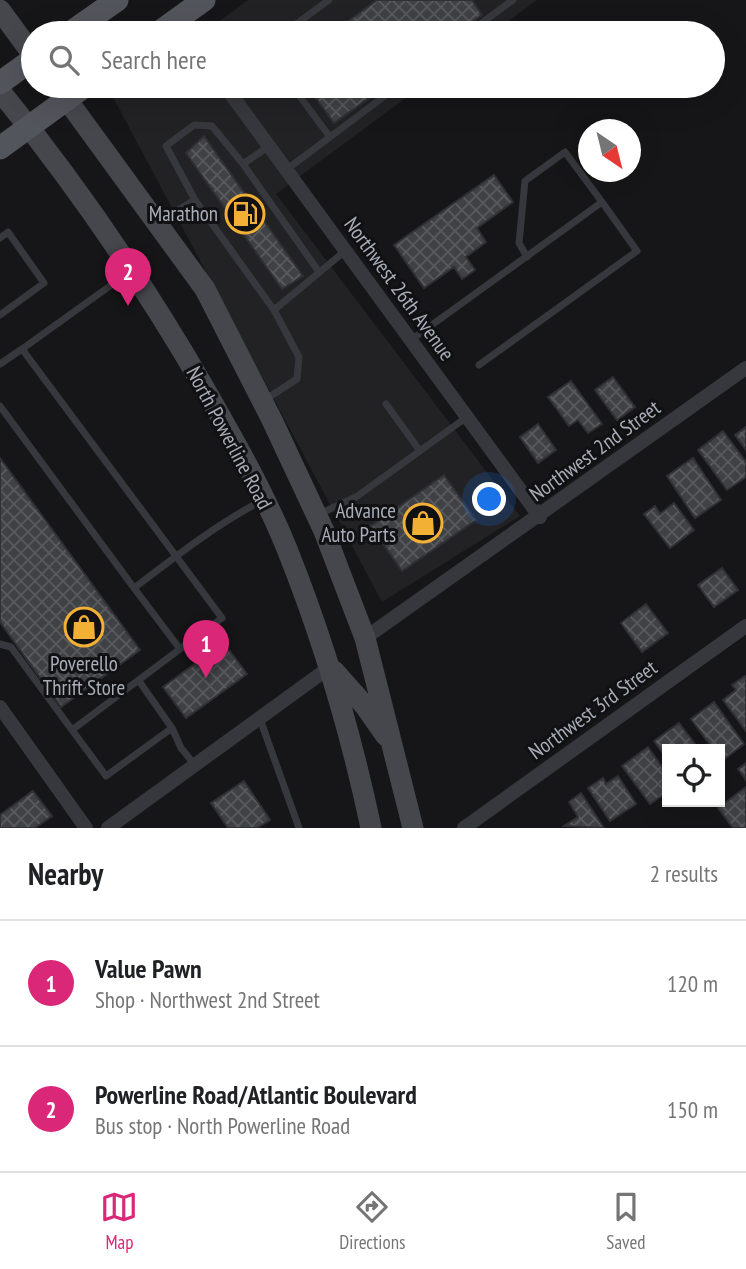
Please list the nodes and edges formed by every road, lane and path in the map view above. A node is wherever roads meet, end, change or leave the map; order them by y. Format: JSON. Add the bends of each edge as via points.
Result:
{"nodes":[{"id":1,"x":117,"y":0,"type":"edge"},
{"id":2,"x":204,"y":0,"type":"edge"},
{"id":3,"x":329,"y":0,"type":"edge"},
{"id":4,"x":510,"y":1,"type":"edge"},
{"id":5,"x":0,"y":10,"type":"edge"},
{"id":6,"x":87,"y":21,"type":"edge"},
{"id":7,"x":182,"y":21,"type":"edge"},
{"id":8,"x":300,"y":21,"type":"edge"},
{"id":9,"x":484,"y":21,"type":"edge"},
{"id":10,"x":21,"y":40,"type":"edge"},
{"id":11,"x":21,"y":66,"type":"edge"},
{"id":12,"x":0,"y":83,"type":"edge"},
{"id":13,"x":0,"y":91,"type":"edge"},
{"id":14,"x":61,"y":98,"type":"edge"},
{"id":15,"x":75,"y":98,"type":"edge"},
{"id":16,"x":234,"y":98,"type":"edge"},
{"id":17,"x":301,"y":98,"type":"edge"},
{"id":18,"x":382,"y":98,"type":"edge"},
{"id":19,"x":29,"y":127,"type":"junction"},
{"id":20,"x":330,"y":137,"type":"junction"},
{"id":21,"x":269,"y":146,"type":"junction"},
{"id":22,"x":0,"y":148,"type":"edge"},
{"id":23,"x":243,"y":164,"type":"junction"},
{"id":24,"x":286,"y":170,"type":"junction"},
{"id":25,"x":195,"y":200,"type":"junction"},
{"id":26,"x":603,"y":202,"type":"junction"},
{"id":27,"x":159,"y":222,"type":"junction"},
{"id":28,"x":0,"y":238,"type":"edge"},
{"id":29,"x":346,"y":251,"type":"junction"},
{"id":30,"x":527,"y":257,"type":"junction"},
{"id":31,"x":132,"y":270,"type":"junction"},
{"id":32,"x":319,"y":272,"type":"junction"},
{"id":33,"x":274,"y":310,"type":"junction"},
{"id":34,"x":0,"y":315,"type":"edge"},
{"id":35,"x":411,"y":340,"type":"junction"},
{"id":36,"x":22,"y":349,"type":"junction"},
{"id":37,"x":0,"y":364,"type":"edge"},
{"id":38,"x":479,"y":365,"type":"dead end"},
{"id":39,"x":746,"y":368,"type":"edge"},
{"id":40,"x":262,"y":402,"type":"junction"},
{"id":41,"x":386,"y":404,"type":"dead end"},
{"id":42,"x":0,"y":406,"type":"edge"},
{"id":43,"x":467,"y":417,"type":"junction"},
{"id":44,"x":420,"y":451,"type":"junction"},
{"id":45,"x":264,"y":500,"type":"junction"},
{"id":46,"x":316,"y":515,"type":"junction"},
{"id":47,"x":540,"y":517,"type":"junction"},
{"id":48,"x":176,"y":556,"type":"junction"},
{"id":49,"x":134,"y":588,"type":"junction"},
{"id":50,"x":746,"y":626,"type":"edge"},
{"id":51,"x":365,"y":638,"type":"junction"},
{"id":52,"x":0,"y":644,"type":"edge"},
{"id":53,"x":180,"y":649,"type":"junction"},
{"id":54,"x":330,"y":667,"type":"junction"},
{"id":55,"x":139,"y":681,"type":"junction"},
{"id":56,"x":0,"y":707,"type":"edge"},
{"id":57,"x":259,"y":718,"type":"junction"},
{"id":58,"x":172,"y":727,"type":"junction"},
{"id":59,"x":72,"y":730,"type":"junction"},
{"id":60,"x":396,"y":753,"type":"junction"},
{"id":61,"x":195,"y":765,"type":"junction"},
{"id":62,"x":86,"y":828,"type":"edge"},
{"id":63,"x":108,"y":828,"type":"edge"},
{"id":64,"x":299,"y":828,"type":"edge"},
{"id":65,"x":371,"y":828,"type":"edge"},
{"id":66,"x":413,"y":828,"type":"edge"},
{"id":67,"x":464,"y":828,"type":"edge"}],
"edges":[{"from":1,"to":6,"type":"main road"},
{"from":2,"to":7,"type":"main road"},
{"from":3,"to":8,"type":"lane"},
{"from":4,"to":9,"type":"lane"},
{"from":5,"to":10,"type":"main road"},
{"from":11,"to":12,"type":"main road"},
{"from":13,"to":19,"type":"main road","name":"North Powerline Road"},
{"from":14,"to":19,"type":"main road"},
{"from":15,"to":27,"type":"main road","name":"North Powerline Road"},
{"from":16,"to":21,"type":"street","name":"Northwest 26th Avenue"},
{"from":17,"to":20,"type":"lane"},
{"from":18,"to":20,"type":"lane"},
{"from":19,"to":22,"type":"main road"},
{"from":19,"to":31,"type":"main road","name":"North Powerline Road"},
{"from":20,"to":24,"type":"lane"},
{"from":21,"to":23,"type":"lane"},
{"from":21,"to":24,"type":"street","name":"Northwest 26th Avenue"},
{"from":23,"to":25,"type":"lane","via":[[212,126],[194,125],[166,146]]},
{"from":23,"to":32,"type":"lane"},
{"from":24,"to":29,"type":"street","name":"Northwest 26th Avenue"},
{"from":25,"to":27,"type":"lane"},
{"from":25,"to":33,"type":"lane"},
{"from":26,"to":30,"type":"lane"},
{"from":26,"to":30,"type":"lane","via":[[565,152],[555,159],[525,181],[519,243]]},
{"from":26,"to":38,"type":"lane","via":[[638,251]]},
{"from":27,"to":40,"type":"main road","name":"North Powerline Road","via":[[205,289]]},
{"from":28,"to":34,"type":"lane","via":[[8,232],[44,283]]},
{"from":29,"to":32,"type":"lane"},
{"from":29,"to":35,"type":"street","name":"Northwest 26th Avenue"},
{"from":30,"to":35,"type":"lane"},
{"from":31,"to":36,"type":"lane"},
{"from":31,"to":45,"type":"main road","name":"North Powerline Road","via":[[234,439]]},
{"from":32,"to":33,"type":"lane"},
{"from":33,"to":40,"type":"lane","via":[[299,357],[297,379]]},
{"from":35,"to":43,"type":"street","name":"Northwest 26th Avenue"},
{"from":36,"to":37,"type":"lane"},
{"from":36,"to":48,"type":"lane"},
{"from":39,"to":47,"type":"street","name":"Northwest 2nd Street"},
{"from":40,"to":46,"type":"main road","name":"North Powerline Road"},
{"from":41,"to":44,"type":"lane"},
{"from":42,"to":49,"type":"lane"},
{"from":43,"to":44,"type":"lane"},
{"from":43,"to":47,"type":"street","name":"Northwest 26th Avenue"},
{"from":44,"to":46,"type":"lane","via":[[356,497]]},
{"from":45,"to":48,"type":"lane","via":[[232,516]]},
{"from":45,"to":54,"type":"main road","name":"North Powerline Road"},
{"from":46,"to":51,"type":"main road","name":"North Powerline Road"},
{"from":47,"to":51,"type":"street","name":"Northwest 2nd Street"},
{"from":48,"to":49,"type":"lane"},
{"from":48,"to":53,"type":"lane","via":[[222,618]]},
{"from":49,"to":53,"type":"lane"},
{"from":50,"to":67,"type":"street","name":"Northwest 3rd Street"},
{"from":51,"to":60,"type":"main road","name":"North Powerline Road"},
{"from":52,"to":59,"type":"lane","via":[[11,647]]},
{"from":53,"to":55,"type":"lane"},
{"from":54,"to":57,"type":"street"},
{"from":54,"to":60,"type":"main road","via":[[365,706]]},
{"from":54,"to":65,"type":"main road","name":"North Powerline Road"},
{"from":55,"to":58,"type":"lane"},
{"from":55,"to":59,"type":"lane"},
{"from":56,"to":62,"type":"street"},
{"from":57,"to":61,"type":"street"},
{"from":57,"to":64,"type":"lane"},
{"from":58,"to":59,"type":"lane","via":[[106,776]]},
{"from":58,"to":61,"type":"lane"},
{"from":60,"to":66,"type":"main road","name":"North Powerline Road"},
{"from":61,"to":63,"type":"street"}]}
